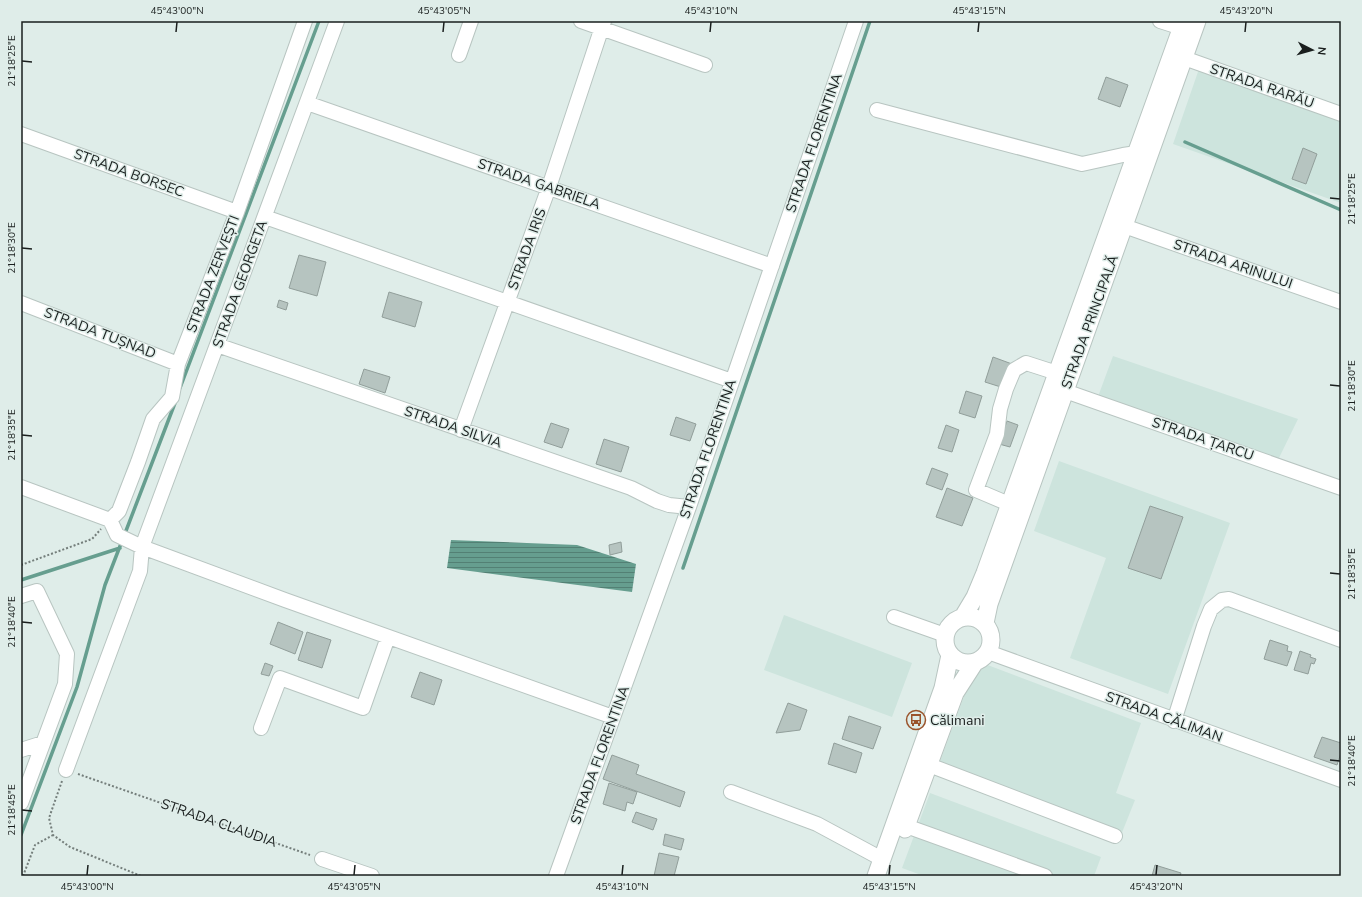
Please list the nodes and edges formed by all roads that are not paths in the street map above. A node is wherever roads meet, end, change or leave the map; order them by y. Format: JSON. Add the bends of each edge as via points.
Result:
{"nodes":[{"id":1,"x":305,"y":21,"type":"edge"},
{"id":2,"x":337,"y":21,"type":"edge"},
{"id":3,"x":471,"y":21,"type":"edge"},
{"id":4,"x":581,"y":21,"type":"edge"},
{"id":5,"x":856,"y":21,"type":"edge"},
{"id":6,"x":1160,"y":21,"type":"edge"},
{"id":7,"x":1187,"y":23,"type":"edge"},
{"id":8,"x":603,"y":25,"type":"edge"},
{"id":9,"x":459,"y":55,"type":"dead end"},
{"id":10,"x":1184,"y":58,"type":"junction"},
{"id":11,"x":705,"y":65,"type":"dead end"},
{"id":12,"x":307,"y":103,"type":"junction"},
{"id":13,"x":877,"y":110,"type":"dead end"},
{"id":14,"x":1341,"y":114,"type":"edge"},
{"id":15,"x":21,"y":134,"type":"edge"},
{"id":16,"x":1137,"y":153,"type":"junction"},
{"id":17,"x":549,"y":188,"type":"junction"},
{"id":18,"x":236,"y":212,"type":"junction"},
{"id":19,"x":264,"y":217,"type":"junction"},
{"id":20,"x":1124,"y":226,"type":"junction"},
{"id":21,"x":772,"y":266,"type":"junction"},
{"id":22,"x":508,"y":302,"type":"junction"},
{"id":23,"x":1341,"y":302,"type":"edge"},
{"id":24,"x":21,"y":303,"type":"edge"},
{"id":25,"x":217,"y":345,"type":"junction"},
{"id":26,"x":178,"y":364,"type":"junction"},
{"id":27,"x":1057,"y":373,"type":"junction"},
{"id":28,"x":732,"y":381,"type":"junction"},
{"id":29,"x":1065,"y":391,"type":"junction"},
{"id":30,"x":461,"y":430,"type":"junction"},
{"id":31,"x":21,"y":487,"type":"edge"},
{"id":32,"x":1341,"y":488,"type":"edge"},
{"id":33,"x":1009,"y":504,"type":"junction"},
{"id":34,"x":689,"y":507,"type":"junction"},
{"id":35,"x":110,"y":520,"type":"junction"},
{"id":36,"x":142,"y":547,"type":"junction"},
{"id":37,"x":21,"y":596,"type":"edge"},
{"id":38,"x":894,"y":617,"type":"dead end"},
{"id":39,"x":963,"y":617,"type":"junction"},
{"id":40,"x":985,"y":623,"type":"junction"},
{"id":41,"x":945,"y":635,"type":"junction"},
{"id":42,"x":388,"y":637,"type":"junction"},
{"id":43,"x":1341,"y":640,"type":"edge"},
{"id":44,"x":950,"y":655,"type":"junction"},
{"id":45,"x":981,"y":657,"type":"junction"},
{"id":46,"x":613,"y":717,"type":"junction"},
{"id":47,"x":1174,"y":720,"type":"junction"},
{"id":48,"x":261,"y":728,"type":"dead end"},
{"id":49,"x":43,"y":743,"type":"junction"},
{"id":50,"x":21,"y":750,"type":"edge"},
{"id":51,"x":929,"y":765,"type":"junction"},
{"id":52,"x":66,"y":770,"type":"road end"},
{"id":53,"x":1341,"y":780,"type":"edge"},
{"id":54,"x":731,"y":792,"type":"dead end"},
{"id":55,"x":21,"y":803,"type":"edge"},
{"id":56,"x":906,"y":826,"type":"junction"},
{"id":57,"x":1115,"y":836,"type":"dead end"},
{"id":58,"x":322,"y":859,"type":"road end"},
{"id":59,"x":882,"y":859,"type":"junction"},
{"id":60,"x":372,"y":876,"type":"edge"},
{"id":61,"x":556,"y":876,"type":"edge"},
{"id":62,"x":876,"y":876,"type":"edge"},
{"id":63,"x":889,"y":876,"type":"edge"},
{"id":64,"x":1045,"y":876,"type":"edge"}],
"edges":[{"from":1,"to":18,"type":"street","name":"STRADA ZERVEȘTI"},
{"from":2,"to":12,"type":"street","name":"STRADA GEORGETA"},
{"from":3,"to":9,"type":"street"},
{"from":4,"to":8,"type":"street"},
{"from":5,"to":21,"type":"street","name":"STRADA FLORENTINA"},
{"from":6,"to":7,"type":"street"},
{"from":7,"to":10,"type":"main road","name":"STRADA PRINCIPALĂ"},
{"from":7,"to":16,"type":"main road","name":"STRADA PRINCIPALĂ"},
{"from":8,"to":11,"type":"street"},
{"from":8,"to":17,"type":"street","name":"STRADA IRIS"},
{"from":10,"to":14,"type":"street","name":"STRADA RARĂU"},
{"from":10,"to":20,"type":"main road","name":"STRADA PRINCIPALĂ"},
{"from":12,"to":17,"type":"street","name":"STRADA GABRIELA"},
{"from":12,"to":19,"type":"street","name":"STRADA GEORGETA"},
{"from":13,"to":16,"type":"street","via":[[1082,164]]},
{"from":15,"to":18,"type":"street","name":"STRADA BORSEC"},
{"from":16,"to":27,"type":"main road","name":"STRADA PRINCIPALĂ"},
{"from":17,"to":21,"type":"street","name":"STRADA GABRIELA"},
{"from":17,"to":22,"type":"street","name":"STRADA IRIS"},
{"from":18,"to":26,"type":"street","name":"STRADA ZERVEȘTI"},
{"from":19,"to":22,"type":"street"},
{"from":19,"to":25,"type":"street","name":"STRADA GEORGETA"},
{"from":20,"to":23,"type":"street","name":"STRADA ARINULUI"},
{"from":20,"to":29,"type":"main road","name":"STRADA PRINCIPALĂ"},
{"from":21,"to":28,"type":"street","name":"STRADA FLORENTINA"},
{"from":22,"to":28,"type":"street"},
{"from":22,"to":30,"type":"street","name":"STRADA IRIS"},
{"from":24,"to":26,"type":"street","name":"STRADA TUȘNAD"},
{"from":25,"to":30,"type":"street","name":"STRADA SILVIA"},
{"from":25,"to":36,"type":"street","name":"STRADA GEORGETA"},
{"from":26,"to":35,"type":"street","name":"STRADA ZERVEȘTI","via":[[172,397],[153,419],[119,511]]},
{"from":27,"to":33,"type":"main road","name":"STRADA PRINCIPALĂ"},
{"from":27,"to":33,"type":"street","via":[[1026,363],[1014,370],[1006,389],[997,434],[976,490]]},
{"from":28,"to":34,"type":"street","name":"STRADA FLORENTINA"},
{"from":29,"to":32,"type":"street","name":"STRADA ȚARCU"},
{"from":29,"to":40,"type":"main road","name":"STRADA PRINCIPALĂ","via":[[989,604]]},
{"from":30,"to":34,"type":"street","name":"STRADA SILVIA","via":[[631,488],[657,501]]},
{"from":31,"to":35,"type":"street"},
{"from":33,"to":39,"type":"main road","name":"STRADA PRINCIPALĂ","via":[[985,573]]},
{"from":34,"to":46,"type":"street","name":"STRADA FLORENTINA"},
{"from":35,"to":36,"type":"street","via":[[118,535]]},
{"from":36,"to":42,"type":"street"},
{"from":36,"to":52,"type":"street","name":"STRADA GEORGETA","via":[[140,571]]},
{"from":37,"to":49,"type":"street","via":[[37,590],[67,654],[65,684]]},
{"from":38,"to":41,"type":"street"},
{"from":39,"to":40,"type":"main road","via":[[975,617]]},
{"from":39,"to":41,"type":"main road","via":[[951,623]]},
{"from":40,"to":45,"type":"main road","via":[[991,634],[990,647]]},
{"from":41,"to":44,"type":"main road","via":[[945,645]]},
{"from":42,"to":46,"type":"street"},
{"from":42,"to":48,"type":"street","via":[[363,708],[280,678]]},
{"from":43,"to":47,"type":"street","via":[[1229,599],[1222,600],[1211,610],[1204,626]]},
{"from":44,"to":45,"type":"main road","via":[[959,662],[970,663]]},
{"from":44,"to":59,"type":"main road","via":[[942,688]]},
{"from":45,"to":47,"type":"street","name":"STRADA CĂLIMAN"},
{"from":45,"to":51,"type":"main road","via":[[955,693]]},
{"from":46,"to":61,"type":"street","name":"STRADA FLORENTINA"},
{"from":47,"to":53,"type":"street","name":"STRADA CĂLIMAN"},
{"from":49,"to":50,"type":"street"},
{"from":49,"to":55,"type":"street"},
{"from":51,"to":56,"type":"main road"},
{"from":51,"to":57,"type":"street"},
{"from":54,"to":59,"type":"street","via":[[817,824]]},
{"from":56,"to":63,"type":"main road"},
{"from":56,"to":64,"type":"street"},
{"from":58,"to":60,"type":"street"},
{"from":59,"to":62,"type":"main road"}]}
